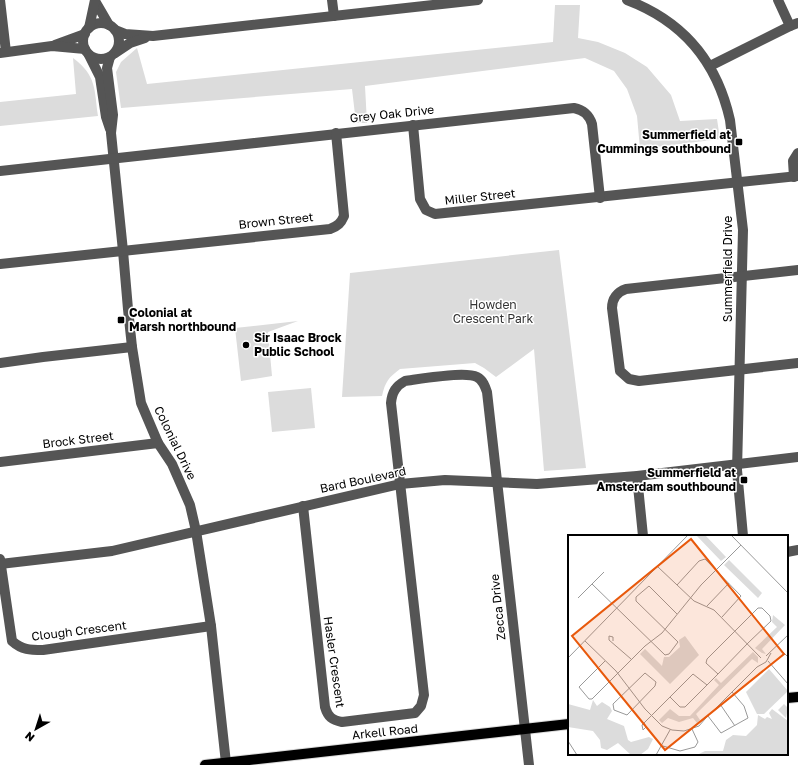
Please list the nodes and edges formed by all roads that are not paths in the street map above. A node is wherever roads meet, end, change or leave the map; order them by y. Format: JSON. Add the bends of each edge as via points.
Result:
{"nodes":[{"id":1,"x":0,"y":0,"type":"edge"},
{"id":2,"x":332,"y":0,"type":"edge"},
{"id":3,"x":478,"y":0,"type":"edge"},
{"id":4,"x":627,"y":0,"type":"edge"},
{"id":5,"x":778,"y":0,"type":"edge"},
{"id":6,"x":95,"y":1,"type":"edge"},
{"id":7,"x":423,"y":3,"type":"edge"},
{"id":8,"x":334,"y":16,"type":"junction"},
{"id":9,"x":794,"y":25,"type":"edge"},
{"id":10,"x":112,"y":27,"type":"junction"},
{"id":11,"x":87,"y":31,"type":"junction"},
{"id":12,"x":153,"y":36,"type":"junction"},
{"id":13,"x":52,"y":46,"type":"junction"},
{"id":14,"x":3,"y":52,"type":"edge"},
{"id":15,"x":87,"y":52,"type":"junction"},
{"id":16,"x":112,"y":55,"type":"junction"},
{"id":17,"x":710,"y":66,"type":"junction"},
{"id":18,"x":413,"y":125,"type":"junction"},
{"id":19,"x":111,"y":133,"type":"junction"},
{"id":20,"x":336,"y":134,"type":"junction"},
{"id":21,"x":798,"y":153,"type":"edge"},
{"id":22,"x":114,"y":159,"type":"junction"},
{"id":23,"x":0,"y":171,"type":"edge"},
{"id":24,"x":796,"y":177,"type":"edge"},
{"id":25,"x":738,"y":184,"type":"junction"},
{"id":26,"x":600,"y":198,"type":"junction"},
{"id":27,"x":123,"y":251,"type":"junction"},
{"id":28,"x":0,"y":264,"type":"edge"},
{"id":29,"x":798,"y":270,"type":"edge"},
{"id":30,"x":742,"y":276,"type":"junction"},
{"id":31,"x":132,"y":347,"type":"junction"},
{"id":32,"x":0,"y":363,"type":"edge"},
{"id":33,"x":798,"y":363,"type":"edge"},
{"id":34,"x":740,"y":369,"type":"junction"},
{"id":35,"x":158,"y":444,"type":"junction"},
{"id":36,"x":798,"y":457,"type":"edge"},
{"id":37,"x":0,"y":462,"type":"edge"},
{"id":38,"x":737,"y":464,"type":"junction"},
{"id":39,"x":636,"y":476,"type":"junction"},
{"id":40,"x":497,"y":482,"type":"junction"},
{"id":41,"x":400,"y":484,"type":"junction"},
{"id":42,"x":303,"y":506,"type":"junction"},
{"id":43,"x":196,"y":531,"type":"junction"},
{"id":44,"x":643,"y":535,"type":"edge"},
{"id":45,"x":743,"y":535,"type":"edge"},
{"id":46,"x":798,"y":550,"type":"edge"},
{"id":47,"x":788,"y":552,"type":"edge"},
{"id":48,"x":0,"y":562,"type":"edge"},
{"id":49,"x":211,"y":626,"type":"junction"},
{"id":50,"x":798,"y":697,"type":"edge"},
{"id":51,"x":788,"y":698,"type":"edge"},
{"id":52,"x":568,"y":724,"type":"edge"},
{"id":53,"x":525,"y":729,"type":"junction"},
{"id":54,"x":226,"y":762,"type":"junction"},
{"id":55,"x":205,"y":765,"type":"edge"},
{"id":56,"x":529,"y":765,"type":"edge"}],
"edges":[{"from":1,"to":14,"type":"street"},
{"from":2,"to":8,"type":"street"},
{"from":3,"to":7,"type":"street"},
{"from":4,"to":17,"type":"street","name":"Summerfield Drive","via":[[670,23],[695,46]]},
{"from":5,"to":9,"type":"street"},
{"from":6,"to":10,"type":"street"},
{"from":6,"to":11,"type":"street"},
{"from":7,"to":8,"type":"street"},
{"from":8,"to":12,"type":"street"},
{"from":9,"to":17,"type":"street"},
{"from":10,"to":11,"type":"street","via":[[94,25]]},
{"from":10,"to":12,"type":"street","via":[[125,34]]},
{"from":10,"to":16,"type":"street","via":[[117,32],[119,42]]},
{"from":11,"to":13,"type":"street"},
{"from":11,"to":15,"type":"street","via":[[84,40]]},
{"from":12,"to":16,"type":"street","via":[[130,43]]},
{"from":13,"to":14,"type":"street"},
{"from":13,"to":15,"type":"street"},
{"from":15,"to":16,"type":"street","via":[[101,59]]},
{"from":15,"to":19,"type":"street","name":"Colonial Drive","via":[[100,77]]},
{"from":16,"to":19,"type":"street","name":"Colonial Drive","via":[[107,68],[113,115]]},
{"from":17,"to":25,"type":"street","name":"Summerfield Drive","via":[[729,113]]},
{"from":18,"to":20,"type":"street","name":"Grey Oak Drive"},
{"from":18,"to":26,"type":"street","name":"Grey Oak Drive","via":[[579,109],[589,117],[592,124]]},
{"from":18,"to":26,"type":"street","name":"Miller Street","via":[[420,199],[426,210],[435,214]]},
{"from":19,"to":22,"type":"street","name":"Colonial Drive"},
{"from":20,"to":22,"type":"street","name":"Grey Oak Drive"},
{"from":20,"to":27,"type":"street","name":"Brown Street","via":[[344,216],[335,227]]},
{"from":21,"to":24,"type":"street","via":[[793,161]]},
{"from":22,"to":23,"type":"street","name":"Grey Oak Drive"},
{"from":22,"to":27,"type":"street","name":"Colonial Drive"},
{"from":24,"to":25,"type":"street"},
{"from":25,"to":26,"type":"street","name":"Miller Street"},
{"from":25,"to":30,"type":"street","name":"Summerfield Drive","via":[[743,230]]},
{"from":27,"to":28,"type":"street","name":"Brown Street"},
{"from":27,"to":31,"type":"street","name":"Colonial Drive"},
{"from":29,"to":30,"type":"street"},
{"from":30,"to":34,"type":"street","name":"Summerfield Drive"},
{"from":30,"to":34,"type":"street","via":[[626,289],[618,293],[612,304],[618,366],[629,380]]},
{"from":31,"to":32,"type":"street"},
{"from":31,"to":35,"type":"street","name":"Colonial Drive","via":[[141,403]]},
{"from":33,"to":34,"type":"street"},
{"from":34,"to":38,"type":"street","name":"Summerfield Drive"},
{"from":35,"to":37,"type":"street","name":"Brock Street"},
{"from":35,"to":43,"type":"street","name":"Colonial Drive","via":[[172,464],[190,505]]},
{"from":36,"to":38,"type":"street","name":"Bard Boulevard"},
{"from":38,"to":39,"type":"street","name":"Bard Boulevard"},
{"from":38,"to":45,"type":"street","name":"Summerfield Drive"},
{"from":39,"to":40,"type":"street","name":"Bard Boulevard","via":[[537,484]]},
{"from":39,"to":44,"type":"street"},
{"from":40,"to":41,"type":"street","name":"Bard Boulevard","via":[[445,480]]},
{"from":40,"to":41,"type":"street","name":"Zecca Drive","via":[[487,392],[482,381],[466,374],[405,381],[393,391],[391,402]]},
{"from":40,"to":53,"type":"street","name":"Zecca Drive"},
{"from":41,"to":42,"type":"street","name":"Bard Boulevard"},
{"from":41,"to":42,"type":"street","name":"Hasler Crescent","via":[[424,695],[421,706],[415,713],[342,722],[332,719],[327,712]]},
{"from":42,"to":43,"type":"street","name":"Bard Boulevard"},
{"from":43,"to":48,"type":"street","name":"Bard Boulevard","via":[[112,551]]},
{"from":43,"to":49,"type":"street","name":"Colonial Drive"},
{"from":46,"to":47,"type":"street"},
{"from":48,"to":49,"type":"street","name":"Clough Crescent","via":[[12,642],[27,650]]},
{"from":49,"to":54,"type":"street","name":"Colonial Drive"},
{"from":50,"to":51,"type":"main road"},
{"from":52,"to":53,"type":"main road","name":"Arkell Road"},
{"from":53,"to":54,"type":"main road","name":"Arkell Road"},
{"from":53,"to":56,"type":"street","name":"Zecca Drive"},
{"from":54,"to":55,"type":"main road","name":"Arkell Road"}]}
